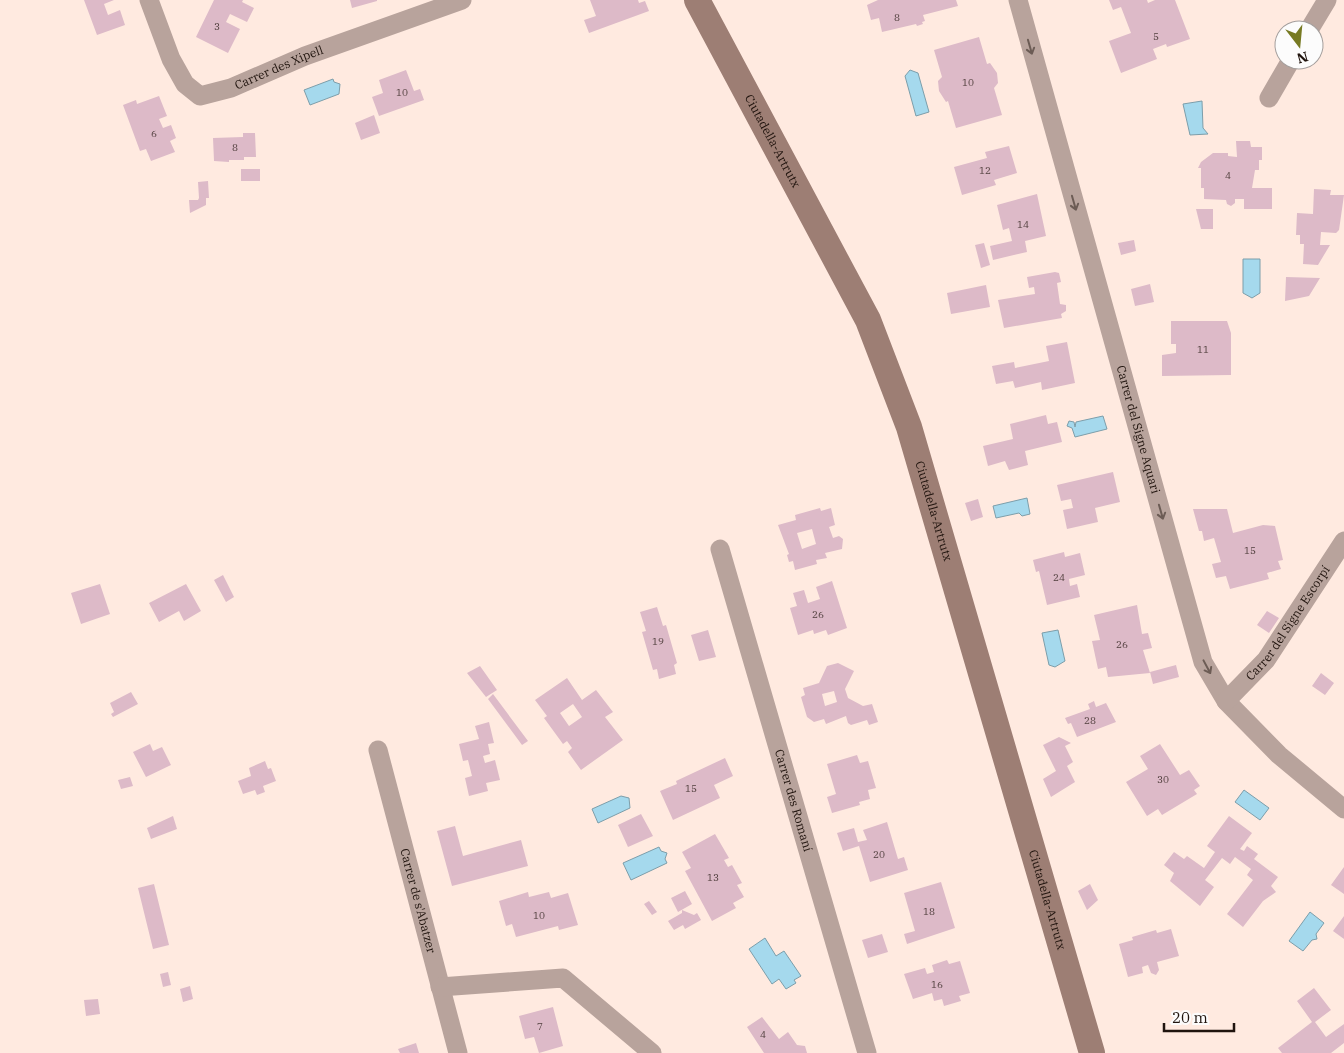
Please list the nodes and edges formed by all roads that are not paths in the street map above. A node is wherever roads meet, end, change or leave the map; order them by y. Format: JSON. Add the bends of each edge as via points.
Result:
{"nodes":[{"id":1,"x":148,"y":0,"type":"edge"},
{"id":2,"x":462,"y":0,"type":"edge"},
{"id":3,"x":697,"y":0,"type":"edge"},
{"id":4,"x":1018,"y":0,"type":"edge"},
{"id":5,"x":1327,"y":0,"type":"edge"},
{"id":6,"x":1315,"y":20,"type":"edge"},
{"id":7,"x":1285,"y":70,"type":"edge"},
{"id":8,"x":1269,"y":98,"type":"dead end"},
{"id":9,"x":1344,"y":541,"type":"edge"},
{"id":10,"x":720,"y":549,"type":"dead end"},
{"id":11,"x":1226,"y":701,"type":"junction"},
{"id":12,"x":378,"y":750,"type":"dead end"},
{"id":13,"x":1344,"y":809,"type":"edge"},
{"id":14,"x":440,"y":988,"type":"junction"},
{"id":15,"x":458,"y":1053,"type":"edge"},
{"id":16,"x":652,"y":1053,"type":"edge"},
{"id":17,"x":867,"y":1053,"type":"edge"},
{"id":18,"x":1092,"y":1053,"type":"edge"}],
"edges":[{"from":1,"to":2,"type":"street","name":"Carrer des Xipell","via":[[171,59],[185,84],[200,96],[231,88],[305,56]]},
{"from":3,"to":18,"type":"main road","name":"Ciutadella-Artrutx","via":[[868,320],[909,427]]},
{"from":4,"to":11,"type":"street","name":"Carrer del Signe Aquari","one_way":true,"via":[[1203,662]]},
{"from":5,"to":6,"type":"street"},
{"from":7,"to":8,"type":"street"},
{"from":9,"to":11,"type":"street","name":"Carrer del Signe Escorpí","via":[[1266,660]]},
{"from":10,"to":17,"type":"street","name":"Carrer des Romaní"},
{"from":11,"to":13,"type":"street","name":"Carrer del Signe Aquari","via":[[1278,755]]},
{"from":12,"to":14,"type":"street","name":"Carrer de s'Abatzer"},
{"from":14,"to":15,"type":"street","name":"Carrer de s'Abatzer"},
{"from":14,"to":16,"type":"street","via":[[563,978]]}]}
